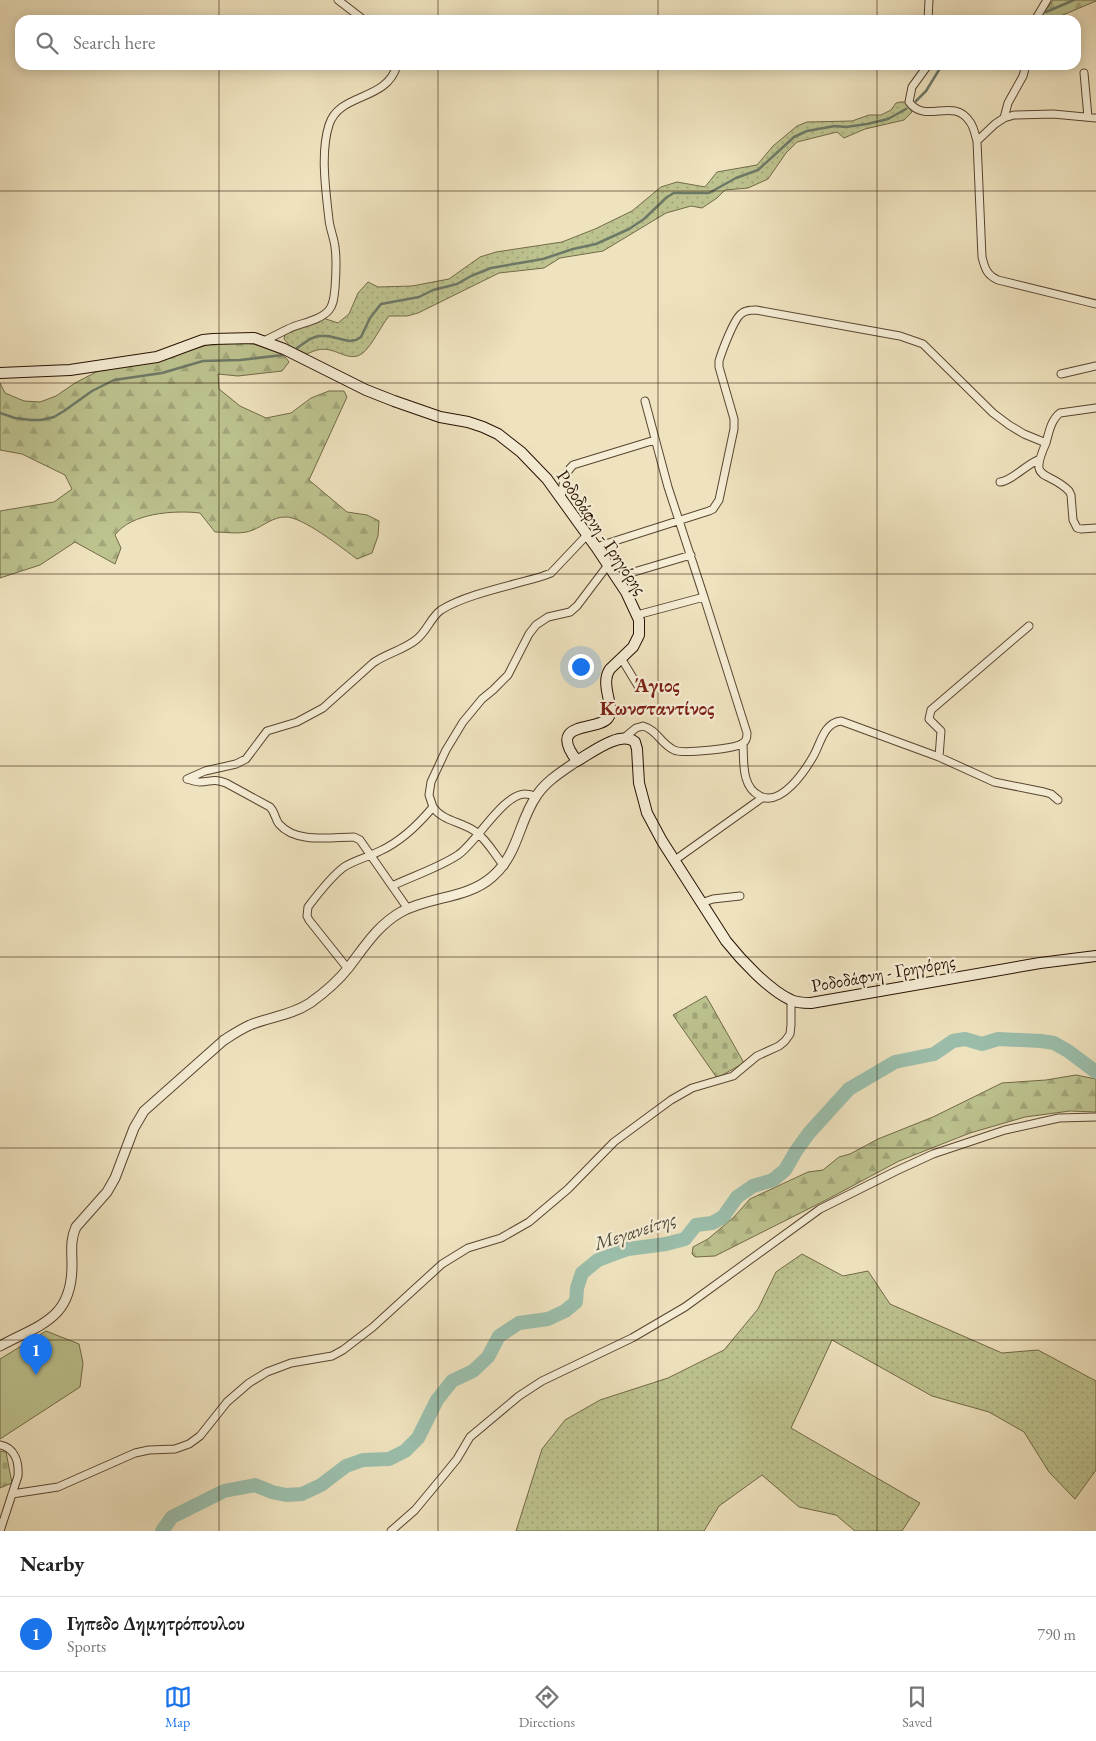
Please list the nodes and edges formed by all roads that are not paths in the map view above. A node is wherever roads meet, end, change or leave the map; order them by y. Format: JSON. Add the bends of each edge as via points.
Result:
{"nodes":[{"id":1,"x":338,"y":0,"type":"edge"},
{"id":2,"x":929,"y":0,"type":"edge"},
{"id":3,"x":1048,"y":0,"type":"edge"},
{"id":4,"x":358,"y":15,"type":"edge"},
{"id":5,"x":928,"y":15,"type":"edge"},
{"id":6,"x":1038,"y":15,"type":"edge"},
{"id":7,"x":396,"y":70,"type":"edge"},
{"id":8,"x":924,"y":70,"type":"edge"},
{"id":9,"x":1025,"y":70,"type":"edge"},
{"id":10,"x":1084,"y":73,"type":"dead end"},
{"id":11,"x":1092,"y":117,"type":"edge"},
{"id":12,"x":1004,"y":118,"type":"junction"},
{"id":13,"x":977,"y":141,"type":"junction"},
{"id":14,"x":1096,"y":304,"type":"edge"},
{"id":15,"x":264,"y":341,"type":"junction"},
{"id":16,"x":1096,"y":366,"type":"edge"},
{"id":17,"x":0,"y":373,"type":"edge"},
{"id":18,"x":1061,"y":374,"type":"dead end"},
{"id":19,"x":645,"y":401,"type":"dead end"},
{"id":20,"x":1096,"y":408,"type":"edge"},
{"id":21,"x":655,"y":440,"type":"junction"},
{"id":22,"x":1046,"y":443,"type":"junction"},
{"id":23,"x":1038,"y":460,"type":"junction"},
{"id":24,"x":1000,"y":482,"type":"dead end"},
{"id":25,"x":561,"y":498,"type":"junction"},
{"id":26,"x":680,"y":522,"type":"junction"},
{"id":27,"x":1096,"y":528,"type":"edge"},
{"id":28,"x":587,"y":535,"type":"junction"},
{"id":29,"x":596,"y":547,"type":"junction"},
{"id":30,"x":691,"y":555,"type":"junction"},
{"id":31,"x":608,"y":565,"type":"junction"},
{"id":32,"x":617,"y":577,"type":"junction"},
{"id":33,"x":704,"y":597,"type":"junction"},
{"id":34,"x":637,"y":615,"type":"junction"},
{"id":35,"x":1029,"y":626,"type":"dead end"},
{"id":36,"x":621,"y":658,"type":"junction"},
{"id":37,"x":638,"y":686,"type":"dead end"},
{"id":38,"x":625,"y":737,"type":"junction"},
{"id":39,"x":743,"y":744,"type":"junction"},
{"id":40,"x":939,"y":757,"type":"junction"},
{"id":41,"x":577,"y":761,"type":"junction"},
{"id":42,"x":536,"y":796,"type":"junction"},
{"id":43,"x":762,"y":798,"type":"junction"},
{"id":44,"x":1058,"y":800,"type":"dead end"},
{"id":45,"x":433,"y":807,"type":"junction"},
{"id":46,"x":478,"y":833,"type":"junction"},
{"id":47,"x":372,"y":854,"type":"junction"},
{"id":48,"x":675,"y":860,"type":"junction"},
{"id":49,"x":504,"y":866,"type":"junction"},
{"id":50,"x":392,"y":886,"type":"junction"},
{"id":51,"x":740,"y":896,"type":"dead end"},
{"id":52,"x":701,"y":903,"type":"junction"},
{"id":53,"x":408,"y":908,"type":"junction"},
{"id":54,"x":1096,"y":956,"type":"edge"},
{"id":55,"x":348,"y":969,"type":"junction"},
{"id":56,"x":791,"y":1000,"type":"junction"},
{"id":57,"x":1096,"y":1117,"type":"edge"},
{"id":58,"x":0,"y":1346,"type":"edge"},
{"id":59,"x":0,"y":1445,"type":"edge"},
{"id":60,"x":12,"y":1494,"type":"junction"},
{"id":61,"x":0,"y":1531,"type":"edge"},
{"id":62,"x":391,"y":1531,"type":"edge"}],
"edges":[{"from":1,"to":4,"type":"street"},
{"from":2,"to":5,"type":"street"},
{"from":3,"to":6,"type":"street"},
{"from":7,"to":15,"type":"street","via":[[379,89],[338,109],[328,126],[325,169],[337,265],[334,301],[323,316]]},
{"from":8,"to":13,"type":"street","via":[[912,87],[909,102],[914,109],[960,113],[971,123]]},
{"from":9,"to":12,"type":"street"},
{"from":10,"to":11,"type":"street"},
{"from":11,"to":12,"type":"street","via":[[1053,114]]},
{"from":12,"to":13,"type":"street"},
{"from":13,"to":14,"type":"street","via":[[985,269],[998,280]]},
{"from":15,"to":17,"type":"main road","name":"Ροδοδάφνη - Γρηγόρης","via":[[241,337],[203,340],[140,360],[70,370]]},
{"from":15,"to":25,"type":"main road","name":"Ροδοδάφνη - Γρηγόρης","via":[[366,390],[498,434],[532,464]]},
{"from":16,"to":18,"type":"street"},
{"from":19,"to":21,"type":"street"},
{"from":20,"to":22,"type":"street","via":[[1060,413],[1052,424]]},
{"from":21,"to":25,"type":"street","via":[[573,466],[564,478]]},
{"from":21,"to":26,"type":"street"},
{"from":22,"to":23,"type":"street"},
{"from":22,"to":26,"type":"street","via":[[1024,434],[994,413],[918,341],[752,310],[740,314],[719,361],[734,429],[719,500],[713,509]]},
{"from":23,"to":24,"type":"street"},
{"from":23,"to":27,"type":"street","via":[[1042,473],[1071,495],[1075,525],[1081,529]]},
{"from":25,"to":28,"type":"main road","name":"Ροδοδάφνη - Γρηγόρης"},
{"from":26,"to":29,"type":"street"},
{"from":26,"to":30,"type":"street"},
{"from":28,"to":29,"type":"main road","name":"Ροδοδάφνη - Γρηγόρης"},
{"from":28,"to":47,"type":"street","via":[[551,572],[465,599],[440,611],[418,638],[374,663],[323,708],[296,722],[267,731],[246,759],[186,779],[226,783],[270,807],[278,822],[289,831],[308,838],[354,837]]},
{"from":29,"to":31,"type":"main road","name":"Ροδοδάφνη - Γρηγόρης"},
{"from":30,"to":32,"type":"street"},
{"from":30,"to":33,"type":"street"},
{"from":31,"to":32,"type":"main road","name":"Ροδοδάφνη - Γρηγόρης"},
{"from":31,"to":45,"type":"street","via":[[570,612],[548,617],[536,625],[508,675],[462,722],[431,782],[429,795]]},
{"from":32,"to":34,"type":"main road","name":"Ροδοδάφνη - Γρηγόρης"},
{"from":33,"to":34,"type":"street"},
{"from":33,"to":39,"type":"street","via":[[747,732]]},
{"from":34,"to":36,"type":"main road","name":"Ροδοδάφνη - Γρηγόρης","via":[[637,640]]},
{"from":35,"to":40,"type":"street","via":[[931,710],[929,719],[941,731]]},
{"from":36,"to":37,"type":"street"},
{"from":36,"to":41,"type":"main road","name":"Ροδοδάφνη - Γρηγόρης","via":[[605,679],[610,707],[608,718],[604,722],[578,728],[569,737],[568,748]]},
{"from":38,"to":39,"type":"street","via":[[643,726],[652,729],[668,747],[680,752]]},
{"from":38,"to":41,"type":"main road"},
{"from":38,"to":48,"type":"main road","name":"Ροδοδάφνη - Γρηγόρης","via":[[635,742],[639,783],[647,813]]},
{"from":39,"to":43,"type":"street","via":[[747,783]]},
{"from":40,"to":43,"type":"street","via":[[850,723],[835,722],[822,736],[796,780],[775,797]]},
{"from":40,"to":44,"type":"street","via":[[994,782],[1044,792]]},
{"from":41,"to":42,"type":"street","via":[[549,781]]},
{"from":42,"to":46,"type":"street","via":[[515,797]]},
{"from":42,"to":49,"type":"street"},
{"from":43,"to":48,"type":"street"},
{"from":45,"to":46,"type":"street","via":[[442,817]]},
{"from":45,"to":47,"type":"street","via":[[405,836]]},
{"from":46,"to":49,"type":"street"},
{"from":46,"to":50,"type":"street","via":[[455,857]]},
{"from":47,"to":50,"type":"street"},
{"from":47,"to":55,"type":"street","via":[[343,868],[306,911],[309,920]]},
{"from":48,"to":52,"type":"main road","name":"Ροδοδάφνη - Γρηγόρης"},
{"from":49,"to":53,"type":"street","via":[[479,886]]},
{"from":50,"to":53,"type":"street"},
{"from":51,"to":52,"type":"street"},
{"from":52,"to":56,"type":"main road","name":"Ροδοδάφνη - Γρηγόρης","via":[[738,956]]},
{"from":53,"to":55,"type":"street","via":[[376,931]]},
{"from":54,"to":56,"type":"main road","name":"Ροδοδάφνη - Γρηγόρης","via":[[811,1003]]},
{"from":55,"to":58,"type":"street","via":[[298,1010],[250,1025],[224,1040],[144,1112],[134,1128],[111,1185],[73,1233],[71,1279],[61,1309],[49,1320]]},
{"from":56,"to":60,"type":"street","via":[[790,1034],[779,1046],[756,1056],[733,1076],[692,1088],[671,1100],[614,1142],[542,1212],[518,1230],[455,1255],[343,1350],[332,1356],[291,1363],[267,1372],[241,1389],[189,1444],[175,1449],[135,1453],[58,1487]]},
{"from":57,"to":62,"type":"street","via":[[1059,1118],[1004,1130],[933,1154],[820,1209],[685,1307],[519,1396],[470,1437],[457,1459],[414,1510]]},
{"from":59,"to":60,"type":"street","via":[[10,1449],[17,1461],[18,1476]]},
{"from":60,"to":61,"type":"street"}]}
